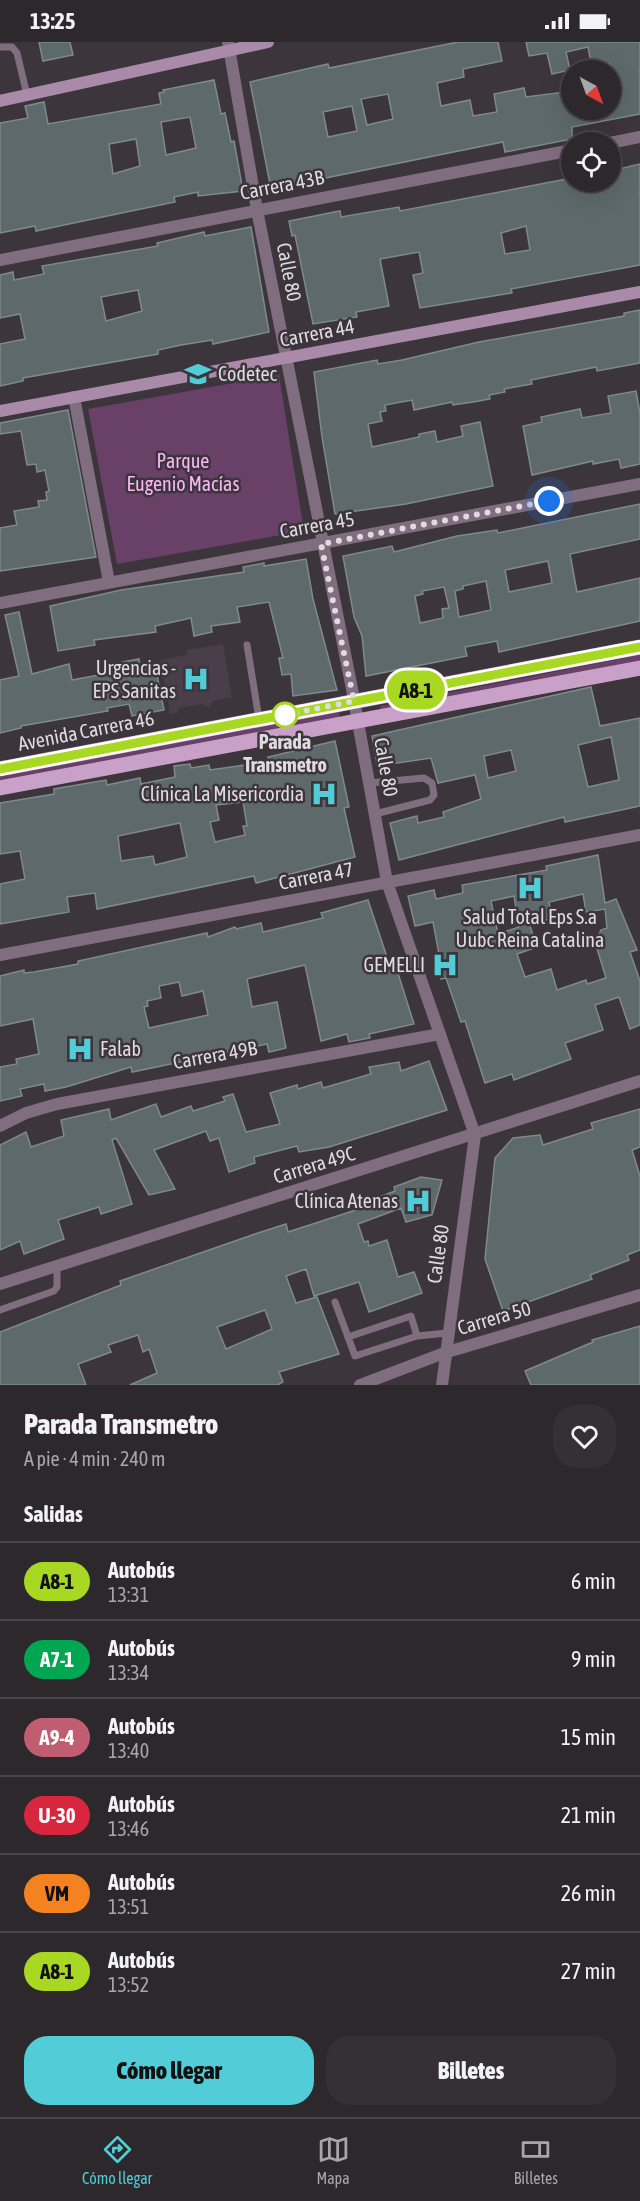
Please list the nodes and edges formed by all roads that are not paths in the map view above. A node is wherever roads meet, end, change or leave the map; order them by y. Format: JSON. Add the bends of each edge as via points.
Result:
{"nodes":[{"id":1,"x":268,"y":42,"type":"edge"},
{"id":2,"x":228,"y":46,"type":"edge"},
{"id":3,"x":0,"y":47,"type":"edge"},
{"id":4,"x":27,"y":95,"type":"junction"},
{"id":5,"x":0,"y":101,"type":"edge"},
{"id":6,"x":640,"y":137,"type":"edge"},
{"id":7,"x":621,"y":141,"type":"edge"},
{"id":8,"x":561,"y":152,"type":"edge"},
{"id":9,"x":257,"y":210,"type":"junction"},
{"id":10,"x":0,"y":260,"type":"edge"},
{"id":11,"x":640,"y":292,"type":"edge"},
{"id":12,"x":286,"y":359,"type":"junction"},
{"id":13,"x":74,"y":397,"type":"junction"},
{"id":14,"x":0,"y":411,"type":"edge"},
{"id":15,"x":640,"y":484,"type":"edge"},
{"id":16,"x":321,"y":544,"type":"junction"},
{"id":17,"x":109,"y":582,"type":"junction"},
{"id":18,"x":0,"y":603,"type":"edge"},
{"id":19,"x":247,"y":645,"type":"dead end"},
{"id":20,"x":640,"y":647,"type":"edge"},
{"id":21,"x":640,"y":668,"type":"edge"},
{"id":22,"x":354,"y":701,"type":"junction"},
{"id":23,"x":259,"y":720,"type":"junction"},
{"id":24,"x":358,"y":720,"type":"junction"},
{"id":25,"x":0,"y":769,"type":"edge"},
{"id":26,"x":369,"y":783,"type":"junction"},
{"id":27,"x":0,"y":788,"type":"edge"},
{"id":28,"x":375,"y":814,"type":"junction"},
{"id":29,"x":640,"y":835,"type":"edge"},
{"id":30,"x":387,"y":882,"type":"junction"},
{"id":31,"x":0,"y":955,"type":"edge"},
{"id":32,"x":440,"y":1034,"type":"junction"},
{"id":33,"x":640,"y":1081,"type":"edge"},
{"id":34,"x":0,"y":1126,"type":"edge"},
{"id":35,"x":475,"y":1135,"type":"junction"},
{"id":36,"x":57,"y":1266,"type":"junction"},
{"id":37,"x":0,"y":1284,"type":"edge"},
{"id":38,"x":640,"y":1295,"type":"edge"},
{"id":39,"x":335,"y":1302,"type":"dead end"},
{"id":40,"x":0,"y":1310,"type":"edge"},
{"id":41,"x":447,"y":1333,"type":"junction"},
{"id":42,"x":417,"y":1336,"type":"junction"},
{"id":43,"x":348,"y":1337,"type":"junction"},
{"id":44,"x":444,"y":1353,"type":"junction"},
{"id":45,"x":360,"y":1385,"type":"edge"},
{"id":46,"x":442,"y":1385,"type":"edge"}],
"edges":[{"from":1,"to":2,"type":"street"},
{"from":2,"to":4,"type":"street"},
{"from":2,"to":9,"type":"street","name":"Calle 80"},
{"from":3,"to":4,"type":"lane","via":[[12,47],[17,53]]},
{"from":4,"to":5,"type":"street"},
{"from":6,"to":7,"type":"street"},
{"from":8,"to":9,"type":"street","name":"Carrera 43B"},
{"from":9,"to":10,"type":"street","name":"Carrera 43B"},
{"from":9,"to":12,"type":"street","name":"Calle 80"},
{"from":11,"to":12,"type":"street","name":"Carrera 44"},
{"from":12,"to":13,"type":"street","name":"Carrera 44"},
{"from":12,"to":16,"type":"street","name":"Calle 80"},
{"from":13,"to":14,"type":"street","name":"Carrera 44"},
{"from":13,"to":17,"type":"street"},
{"from":15,"to":16,"type":"street","name":"Carrera 45"},
{"from":16,"to":17,"type":"street","name":"Carrera 45"},
{"from":16,"to":22,"type":"street","name":"Calle 80"},
{"from":17,"to":18,"type":"street","name":"Carrera 45"},
{"from":19,"to":23,"type":"lane"},
{"from":20,"to":22,"type":"main road","name":"Avenida Carrera 46"},
{"from":21,"to":24,"type":"main road","name":"Avenida Carrera 46"},
{"from":22,"to":23,"type":"main road","name":"Avenida Carrera 46"},
{"from":22,"to":24,"type":"street","name":"Calle 80"},
{"from":23,"to":25,"type":"main road","name":"Avenida Carrera 46"},
{"from":24,"to":26,"type":"street","name":"Calle 80"},
{"from":24,"to":27,"type":"main road","name":"Avenida Carrera 46"},
{"from":26,"to":28,"type":"street","name":"Calle 80"},
{"from":26,"to":28,"type":"lane","via":[[424,778],[432,783],[434,795],[430,800]]},
{"from":28,"to":30,"type":"street","name":"Calle 80"},
{"from":29,"to":30,"type":"street","name":"Carrera 47"},
{"from":30,"to":31,"type":"street","name":"Carrera 47"},
{"from":30,"to":32,"type":"street","name":"Calle 80"},
{"from":32,"to":34,"type":"street","name":"Carrera 49B","via":[[57,1104]]},
{"from":32,"to":35,"type":"street","name":"Calle 80"},
{"from":33,"to":35,"type":"street","name":"Carrera 49C"},
{"from":35,"to":36,"type":"street","name":"Carrera 49C"},
{"from":35,"to":41,"type":"street","name":"Calle 80"},
{"from":36,"to":37,"type":"street","name":"Carrera 49C"},
{"from":36,"to":40,"type":"lane","via":[[54,1292]]},
{"from":38,"to":44,"type":"street","name":"Carrera 50"},
{"from":39,"to":43,"type":"lane"},
{"from":41,"to":42,"type":"lane"},
{"from":41,"to":44,"type":"street","name":"Calle 80"},
{"from":42,"to":43,"type":"lane","via":[[355,1356]]},
{"from":42,"to":43,"type":"lane","via":[[411,1316]]},
{"from":44,"to":45,"type":"street","name":"Carrera 50"},
{"from":44,"to":46,"type":"street","name":"Calle 80"}]}
